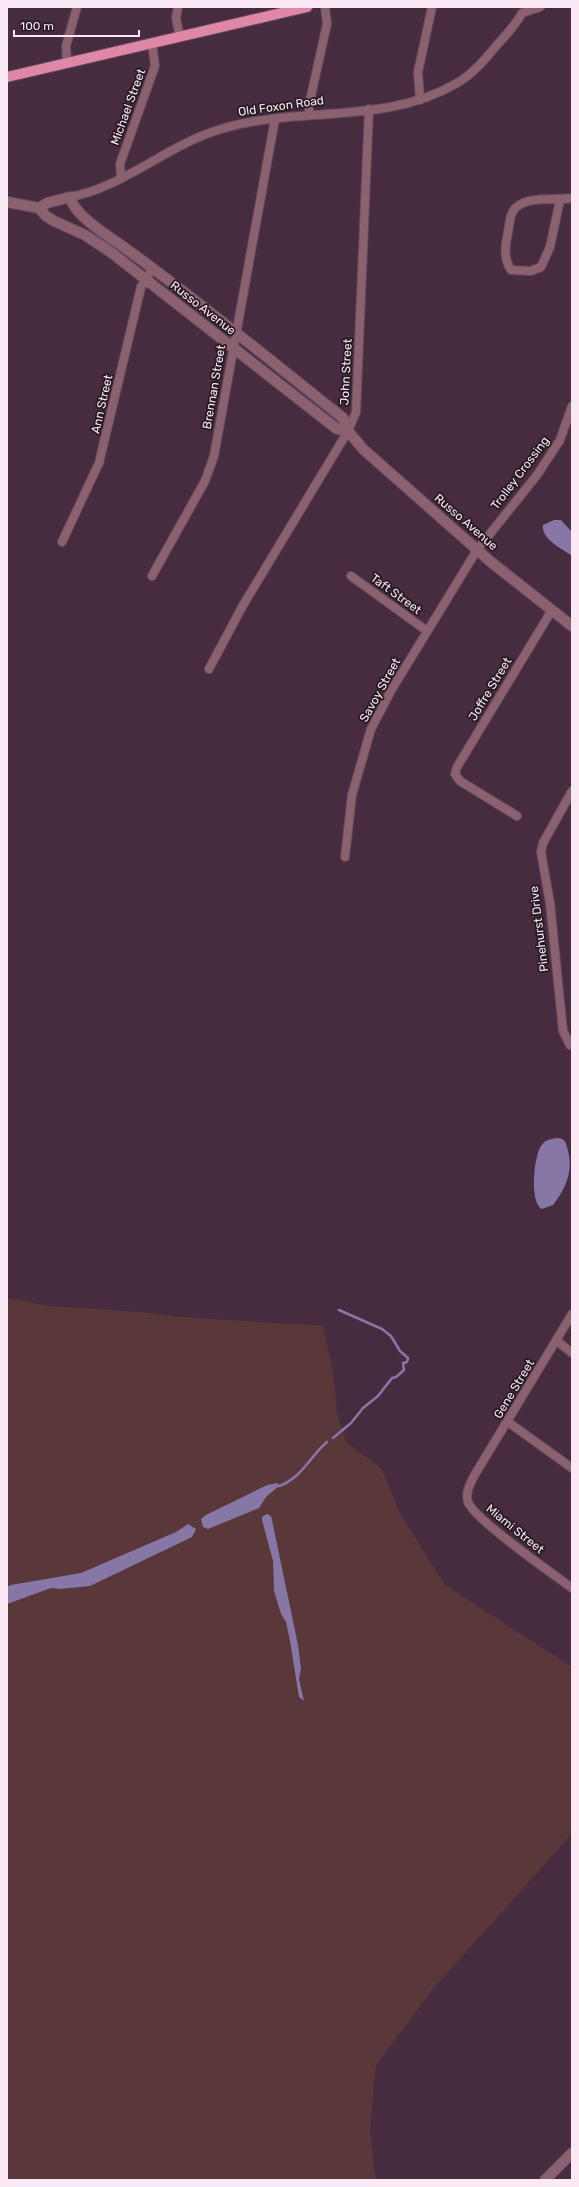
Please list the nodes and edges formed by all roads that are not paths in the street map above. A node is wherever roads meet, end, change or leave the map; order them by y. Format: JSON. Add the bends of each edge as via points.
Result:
{"nodes":[{"id":1,"x":77,"y":7,"type":"edge"},
{"id":2,"x":178,"y":7,"type":"edge"},
{"id":3,"x":306,"y":7,"type":"edge"},
{"id":4,"x":325,"y":7,"type":"edge"},
{"id":5,"x":432,"y":7,"type":"edge"},
{"id":6,"x":540,"y":7,"type":"edge"},
{"id":7,"x":180,"y":37,"type":"junction"},
{"id":8,"x":152,"y":43,"type":"junction"},
{"id":9,"x":67,"y":63,"type":"junction"},
{"id":10,"x":7,"y":77,"type":"edge"},
{"id":11,"x":420,"y":100,"type":"junction"},
{"id":12,"x":369,"y":109,"type":"junction"},
{"id":13,"x":309,"y":115,"type":"junction"},
{"id":14,"x":275,"y":119,"type":"junction"},
{"id":15,"x":121,"y":178,"type":"junction"},
{"id":16,"x":70,"y":197,"type":"junction"},
{"id":17,"x":572,"y":198,"type":"edge"},
{"id":18,"x":560,"y":200,"type":"junction"},
{"id":19,"x":7,"y":202,"type":"edge"},
{"id":20,"x":39,"y":208,"type":"junction"},
{"id":21,"x":153,"y":268,"type":"junction"},
{"id":22,"x":145,"y":278,"type":"junction"},
{"id":23,"x":235,"y":333,"type":"junction"},
{"id":24,"x":233,"y":348,"type":"junction"},
{"id":25,"x":572,"y":406,"type":"edge"},
{"id":26,"x":348,"y":431,"type":"junction"},
{"id":27,"x":62,"y":542,"type":"dead end"},
{"id":28,"x":477,"y":550,"type":"junction"},
{"id":29,"x":152,"y":576,"type":"dead end"},
{"id":30,"x":351,"y":576,"type":"dead end"},
{"id":31,"x":552,"y":610,"type":"junction"},
{"id":32,"x":572,"y":626,"type":"edge"},
{"id":33,"x":427,"y":631,"type":"junction"},
{"id":34,"x":209,"y":669,"type":"dead end"},
{"id":35,"x":572,"y":791,"type":"edge"},
{"id":36,"x":517,"y":816,"type":"dead end"},
{"id":37,"x":345,"y":857,"type":"dead end"},
{"id":38,"x":570,"y":1045,"type":"dead end"},
{"id":39,"x":572,"y":1314,"type":"edge"},
{"id":40,"x":557,"y":1341,"type":"junction"},
{"id":41,"x":572,"y":1352,"type":"edge"},
{"id":42,"x":508,"y":1422,"type":"junction"},
{"id":43,"x":572,"y":1468,"type":"edge"},
{"id":44,"x":474,"y":1476,"type":"joint"},
{"id":45,"x":572,"y":1588,"type":"edge"},
{"id":46,"x":572,"y":2153,"type":"edge"},
{"id":47,"x":545,"y":2180,"type":"edge"}],
"edges":[{"from":1,"to":9,"type":"street","via":[[66,46]]},
{"from":2,"to":7,"type":"street","via":[[176,18]]},
{"from":3,"to":7,"type":"main road"},
{"from":4,"to":13,"type":"street","via":[[327,24],[310,98]]},
{"from":5,"to":11,"type":"street","via":[[418,72]]},
{"from":6,"to":11,"type":"street","name":"Old Foxon Road","via":[[522,13],[510,31],[469,75]]},
{"from":7,"to":8,"type":"main road"},
{"from":8,"to":9,"type":"main road"},
{"from":8,"to":15,"type":"street","name":"Michael Street","via":[[155,66],[120,164]]},
{"from":9,"to":10,"type":"main road"},
{"from":11,"to":12,"type":"street","name":"Old Foxon Road"},
{"from":12,"to":13,"type":"street","name":"Old Foxon Road"},
{"from":12,"to":26,"type":"street","name":"John Street","via":[[357,404]]},
{"from":13,"to":14,"type":"street","name":"Old Foxon Road"},
{"from":14,"to":15,"type":"street","name":"Old Foxon Road","via":[[235,125],[207,134]]},
{"from":14,"to":23,"type":"street","name":"Brennan Street"},
{"from":15,"to":16,"type":"street","name":"Old Foxon Road","via":[[95,191]]},
{"from":16,"to":20,"type":"street","name":"Old Foxon Road","via":[[47,203]]},
{"from":16,"to":21,"type":"street","name":"Russo Avenue","via":[[85,218]]},
{"from":17,"to":18,"type":"street"},
{"from":18,"to":18,"type":"street","via":[[546,257],[541,267],[531,272],[511,270],[506,263],[505,249],[512,214],[516,207],[523,202]]},
{"from":19,"to":20,"type":"street"},
{"from":20,"to":22,"type":"street","name":"Russo Avenue","via":[[54,221],[103,246]]},
{"from":21,"to":22,"type":"street","name":"Ann Street"},
{"from":21,"to":23,"type":"street","name":"Russo Avenue"},
{"from":22,"to":24,"type":"street","name":"Russo Avenue"},
{"from":22,"to":27,"type":"street","name":"Ann Street","via":[[99,463]]},
{"from":23,"to":24,"type":"street","name":"Brennan Street"},
{"from":23,"to":26,"type":"street","name":"Russo Avenue","via":[[343,418]]},
{"from":24,"to":26,"type":"street","name":"Russo Avenue","via":[[337,429]]},
{"from":24,"to":29,"type":"street","name":"Brennan Street","via":[[214,456],[205,481]]},
{"from":25,"to":28,"type":"street","name":"Trolley Crossing","via":[[560,440]]},
{"from":26,"to":28,"type":"street","name":"Russo Avenue","via":[[363,448]]},
{"from":26,"to":34,"type":"street","name":"John Street","via":[[242,607]]},
{"from":28,"to":31,"type":"street","name":"Russo Avenue"},
{"from":28,"to":33,"type":"street","name":"Savoy Street"},
{"from":30,"to":33,"type":"street","name":"Taft Street"},
{"from":31,"to":32,"type":"street","name":"Russo Avenue"},
{"from":31,"to":36,"type":"street","name":"Joffre Street","via":[[455,774],[460,780]]},
{"from":33,"to":37,"type":"street","name":"Savoy Street","via":[[371,729],[352,796]]},
{"from":35,"to":38,"type":"street","name":"Pinehurst Drive","via":[[543,843],[541,852],[550,903],[563,1031]]},
{"from":39,"to":40,"type":"street","name":"Gene Street"},
{"from":40,"to":41,"type":"street"},
{"from":40,"to":42,"type":"street","name":"Gene Street"},
{"from":42,"to":43,"type":"street"},
{"from":42,"to":44,"type":"street","name":"Gene Street"},
{"from":44,"to":45,"type":"street","name":"Miami Street","via":[[467,1494],[468,1503],[474,1510]]},
{"from":46,"to":47,"type":"street"}]}
